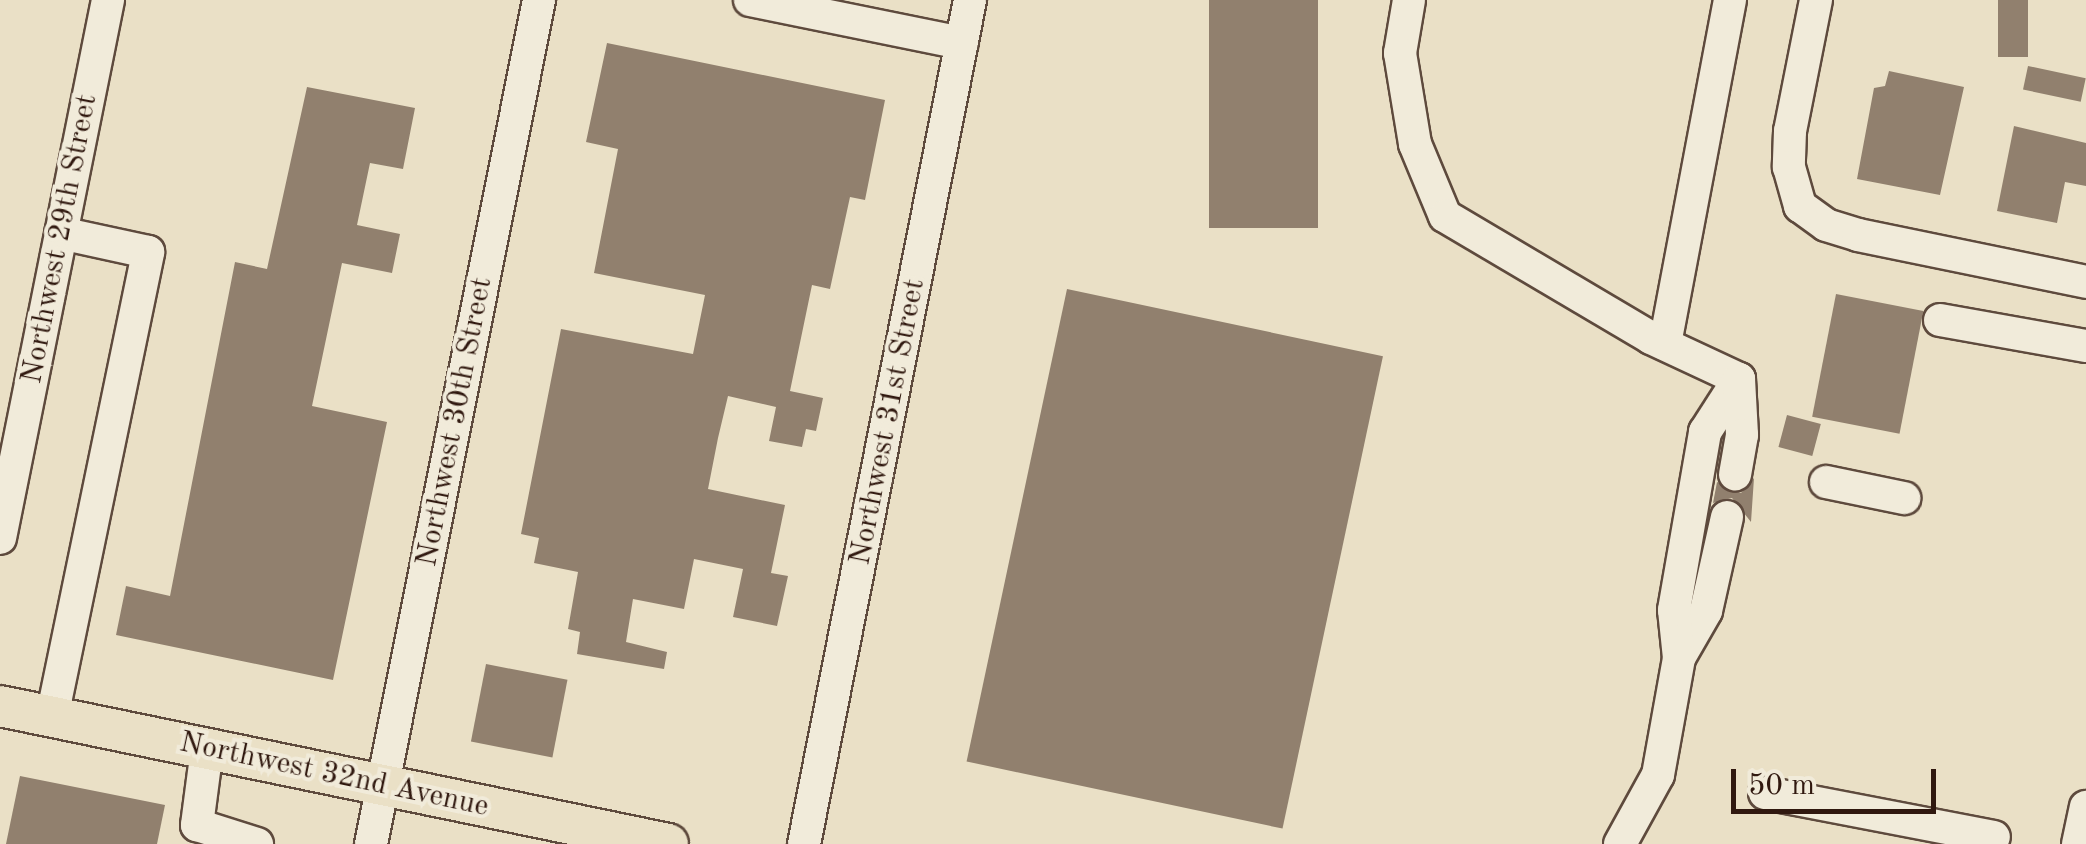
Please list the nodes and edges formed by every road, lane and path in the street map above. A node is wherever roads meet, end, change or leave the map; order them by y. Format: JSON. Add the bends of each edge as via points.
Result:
{"nodes":[{"id":1,"x":108,"y":0,"type":"edge"},
{"id":2,"x":539,"y":0,"type":"edge"},
{"id":3,"x":750,"y":0,"type":"edge"},
{"id":4,"x":970,"y":0,"type":"edge"},
{"id":5,"x":1409,"y":0,"type":"edge"},
{"id":6,"x":1730,"y":0,"type":"edge"},
{"id":7,"x":1816,"y":0,"type":"edge"},
{"id":8,"x":962,"y":43,"type":"junction"},
{"id":9,"x":61,"y":233,"type":"junction"},
{"id":10,"x":2086,"y":282,"type":"edge"},
{"id":11,"x":1940,"y":320,"type":"dead end"},
{"id":12,"x":1665,"y":344,"type":"junction"},
{"id":13,"x":2086,"y":346,"type":"edge"},
{"id":14,"x":1738,"y":379,"type":"junction"},
{"id":15,"x":1735,"y":474,"type":"dead end"},
{"id":16,"x":1826,"y":482,"type":"dead end"},
{"id":17,"x":1904,"y":498,"type":"dead end"},
{"id":18,"x":1727,"y":516,"type":"dead end"},
{"id":19,"x":0,"y":538,"type":"edge"},
{"id":20,"x":1679,"y":658,"type":"junction"},
{"id":21,"x":0,"y":706,"type":"edge"},
{"id":22,"x":52,"y":717,"type":"junction"},
{"id":23,"x":206,"y":749,"type":"junction"},
{"id":24,"x":382,"y":785,"type":"junction"},
{"id":25,"x":1765,"y":793,"type":"dead end"},
{"id":26,"x":2086,"y":807,"type":"edge"},
{"id":27,"x":1994,"y":838,"type":"dead end"},
{"id":28,"x":257,"y":844,"type":"edge"},
{"id":29,"x":371,"y":844,"type":"edge"},
{"id":30,"x":668,"y":844,"type":"edge"},
{"id":31,"x":804,"y":844,"type":"edge"},
{"id":32,"x":1620,"y":844,"type":"edge"},
{"id":33,"x":2078,"y":844,"type":"edge"}],
"edges":[{"from":1,"to":9,"type":"street","name":"Northwest 29th Street"},
{"from":2,"to":24,"type":"street","name":"Northwest 30th Street"},
{"from":3,"to":8,"type":"street"},
{"from":4,"to":8,"type":"street","name":"Northwest 31st Street"},
{"from":5,"to":12,"type":"street","via":[[1400,54],[1415,144],[1445,216]]},
{"from":6,"to":12,"type":"street"},
{"from":7,"to":10,"type":"street","via":[[1790,131],[1789,166],[1800,206],[1858,236]]},
{"from":8,"to":31,"type":"street","name":"Northwest 31st Street"},
{"from":9,"to":19,"type":"street","name":"Northwest 29th Street"},
{"from":9,"to":22,"type":"street","via":[[148,252]]},
{"from":11,"to":13,"type":"street"},
{"from":12,"to":14,"type":"street"},
{"from":14,"to":15,"type":"street","via":[[1742,435]]},
{"from":14,"to":20,"type":"street","via":[[1705,432],[1674,610]]},
{"from":16,"to":17,"type":"street"},
{"from":18,"to":20,"type":"street","via":[[1706,611]]},
{"from":20,"to":32,"type":"street","via":[[1658,775]]},
{"from":21,"to":22,"type":"main road","name":"Northwest 32nd Avenue"},
{"from":22,"to":23,"type":"main road","name":"Northwest 32nd Avenue"},
{"from":23,"to":24,"type":"main road","name":"Northwest 32nd Avenue"},
{"from":23,"to":28,"type":"street","via":[[196,825]]},
{"from":24,"to":29,"type":"street","name":"Northwest 30th Street"},
{"from":24,"to":30,"type":"main road","name":"Northwest 32nd Avenue"},
{"from":25,"to":27,"type":"street"},
{"from":26,"to":33,"type":"street"}]}
